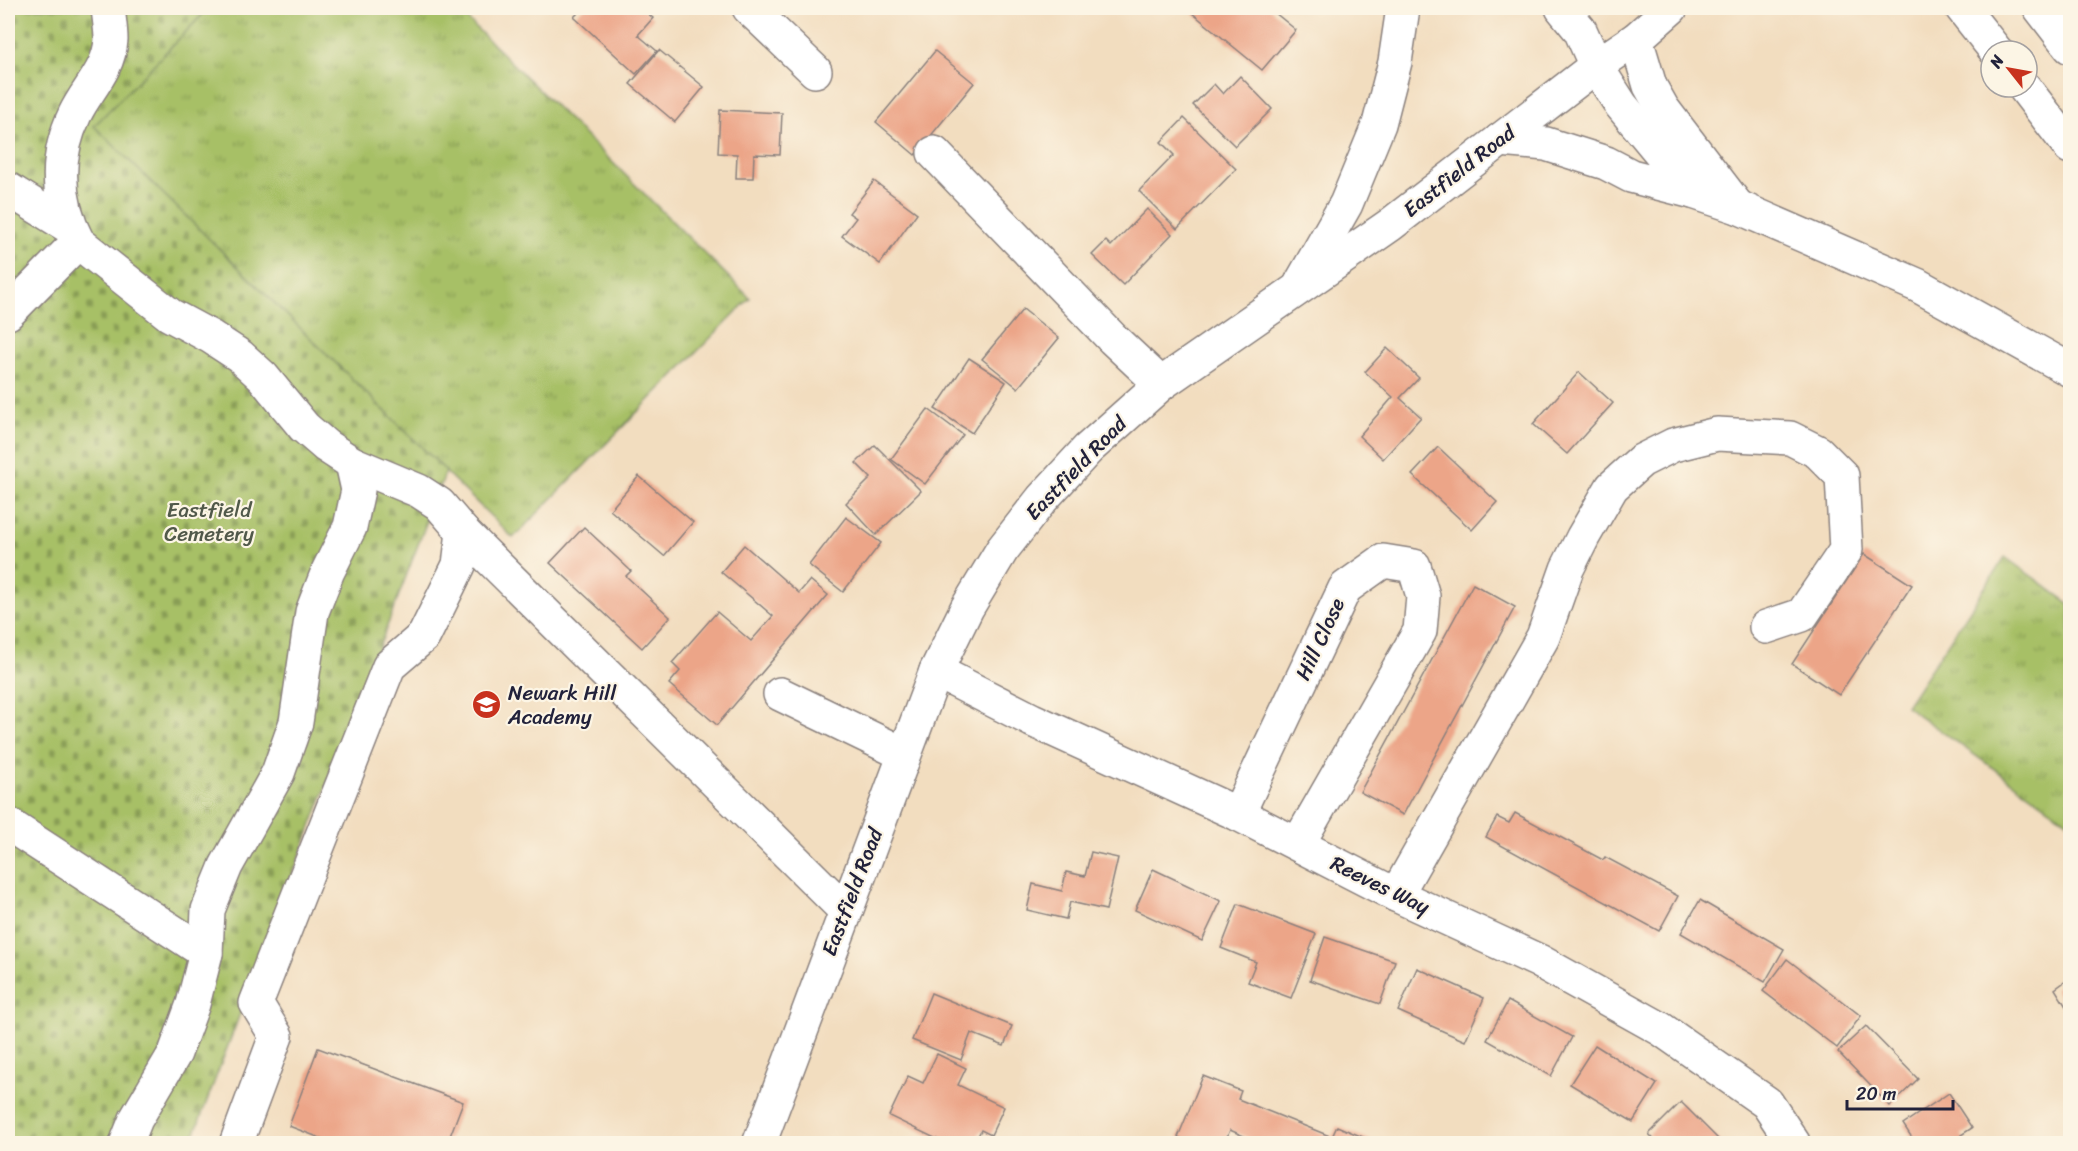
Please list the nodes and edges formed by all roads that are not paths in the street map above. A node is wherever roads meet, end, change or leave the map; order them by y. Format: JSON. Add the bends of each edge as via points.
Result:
{"nodes":[{"id":1,"x":108,"y":8,"type":"edge"},
{"id":2,"x":750,"y":8,"type":"edge"},
{"id":3,"x":1403,"y":8,"type":"edge"},
{"id":4,"x":1562,"y":8,"type":"edge"},
{"id":5,"x":1671,"y":8,"type":"edge"},
{"id":6,"x":1962,"y":8,"type":"edge"},
{"id":7,"x":2040,"y":8,"type":"edge"},
{"id":8,"x":1636,"y":39,"type":"junction"},
{"id":9,"x":1987,"y":39,"type":"edge"},
{"id":10,"x":2070,"y":47,"type":"edge"},
{"id":11,"x":1596,"y":66,"type":"junction"},
{"id":12,"x":814,"y":71,"type":"dead end"},
{"id":13,"x":2033,"y":99,"type":"edge"},
{"id":14,"x":1500,"y":141,"type":"junction"},
{"id":15,"x":2070,"y":147,"type":"edge"},
{"id":16,"x":934,"y":153,"type":"dead end"},
{"id":17,"x":8,"y":189,"type":"edge"},
{"id":18,"x":1693,"y":192,"type":"junction"},
{"id":19,"x":1738,"y":207,"type":"junction"},
{"id":20,"x":75,"y":235,"type":"junction"},
{"id":21,"x":1297,"y":289,"type":"junction"},
{"id":22,"x":8,"y":313,"type":"edge"},
{"id":23,"x":2070,"y":370,"type":"edge"},
{"id":24,"x":1161,"y":384,"type":"junction"},
{"id":25,"x":352,"y":463,"type":"junction"},
{"id":26,"x":463,"y":532,"type":"junction"},
{"id":27,"x":1766,"y":627,"type":"dead end"},
{"id":28,"x":936,"y":671,"type":"junction"},
{"id":29,"x":780,"y":694,"type":"dead end"},
{"id":30,"x":904,"y":754,"type":"junction"},
{"id":31,"x":1238,"y":814,"type":"junction"},
{"id":32,"x":8,"y":824,"type":"edge"},
{"id":33,"x":1298,"y":844,"type":"junction"},
{"id":34,"x":1396,"y":895,"type":"junction"},
{"id":35,"x":845,"y":910,"type":"junction"},
{"id":36,"x":206,"y":953,"type":"junction"},
{"id":37,"x":126,"y":1143,"type":"edge"},
{"id":38,"x":236,"y":1143,"type":"edge"},
{"id":39,"x":759,"y":1143,"type":"edge"},
{"id":40,"x":1794,"y":1143,"type":"edge"}],
"edges":[{"from":1,"to":20,"type":"main road","via":[[111,41],[101,75],[75,114],[61,156],[60,192]]},
{"from":2,"to":12,"type":"main road"},
{"from":3,"to":21,"type":"main road","via":[[1395,62],[1379,124],[1346,204]]},
{"from":4,"to":11,"type":"main road","via":[[1580,30]]},
{"from":5,"to":8,"type":"main road","name":"Eastfield Road"},
{"from":6,"to":9,"type":"main road"},
{"from":7,"to":10,"type":"main road"},
{"from":8,"to":11,"type":"main road","name":"Eastfield Road"},
{"from":8,"to":19,"type":"main road","via":[[1650,86],[1663,108]]},
{"from":11,"to":14,"type":"main road","name":"Eastfield Road"},
{"from":11,"to":18,"type":"main road","via":[[1621,105]]},
{"from":13,"to":15,"type":"main road"},
{"from":14,"to":18,"type":"main road","via":[[1546,144],[1631,176]]},
{"from":14,"to":21,"type":"main road","name":"Eastfield Road","via":[[1390,225]]},
{"from":16,"to":24,"type":"main road"},
{"from":17,"to":20,"type":"main road"},
{"from":18,"to":19,"type":"main road"},
{"from":19,"to":23,"type":"main road","via":[[1917,285]]},
{"from":20,"to":22,"type":"main road"},
{"from":20,"to":25,"type":"main road","via":[[170,315],[240,356],[263,377],[304,427]]},
{"from":21,"to":24,"type":"main road","name":"Eastfield Road"},
{"from":24,"to":28,"type":"main road","name":"Eastfield Road","via":[[1088,449],[1008,541],[967,608]]},
{"from":25,"to":26,"type":"main road","via":[[419,491],[439,504]]},
{"from":25,"to":36,"type":"main road","via":[[358,490],[350,527],[312,612],[296,722],[278,773],[226,866],[208,910]]},
{"from":26,"to":35,"type":"main road"},
{"from":26,"to":38,"type":"main road","via":[[459,565],[424,636],[388,666],[256,1003],[276,1036]]},
{"from":27,"to":34,"type":"main road","via":[[1802,615],[1846,550],[1842,477],[1818,452],[1790,438],[1754,435],[1717,434],[1673,445],[1641,461],[1612,487],[1582,537],[1543,637]]},
{"from":28,"to":30,"type":"main road","name":"Eastfield Road"},
{"from":28,"to":31,"type":"main road","name":"Reeves Way","via":[[1032,720]]},
{"from":29,"to":30,"type":"main road"},
{"from":30,"to":35,"type":"main road","name":"Eastfield Road"},
{"from":31,"to":33,"type":"main road","name":"Reeves Way"},
{"from":31,"to":33,"type":"main road","name":"Hill Close","via":[[1345,588],[1383,561],[1414,566],[1423,596],[1420,631]]},
{"from":32,"to":36,"type":"main road"},
{"from":33,"to":34,"type":"main road","name":"Reeves Way"},
{"from":34,"to":40,"type":"main road","name":"Reeves Way","via":[[1539,961],[1661,1029],[1767,1103]]},
{"from":35,"to":39,"type":"main road","name":"Eastfield Road"},
{"from":36,"to":37,"type":"main road","via":[[175,1053]]}]}
